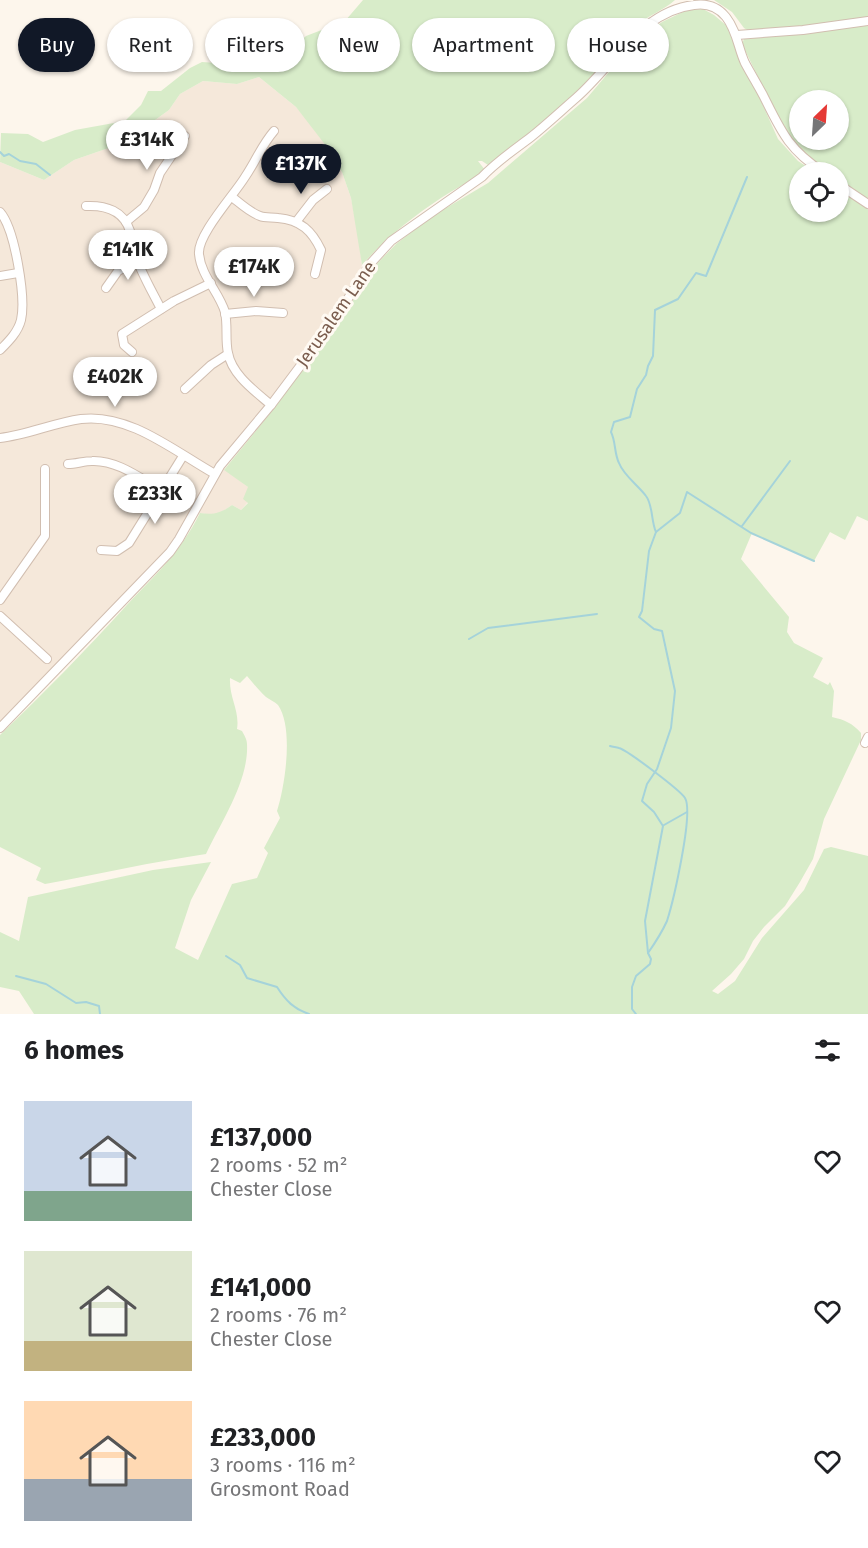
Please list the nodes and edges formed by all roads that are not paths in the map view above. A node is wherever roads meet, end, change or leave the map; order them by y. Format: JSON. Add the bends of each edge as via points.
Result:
{"nodes":[{"id":1,"x":868,"y":21,"type":"edge"},
{"id":2,"x":737,"y":35,"type":"junction"},
{"id":3,"x":274,"y":131,"type":"dead end"},
{"id":4,"x":185,"y":136,"type":"dead end"},
{"id":5,"x":808,"y":162,"type":"edge"},
{"id":6,"x":327,"y":189,"type":"dead end"},
{"id":7,"x":849,"y":191,"type":"edge"},
{"id":8,"x":232,"y":197,"type":"junction"},
{"id":9,"x":868,"y":204,"type":"edge"},
{"id":10,"x":86,"y":206,"type":"dead end"},
{"id":11,"x":0,"y":212,"type":"edge"},
{"id":12,"x":126,"y":222,"type":"junction"},
{"id":13,"x":296,"y":222,"type":"junction"},
{"id":14,"x":138,"y":261,"type":"junction"},
{"id":15,"x":18,"y":273,"type":"junction"},
{"id":16,"x":315,"y":274,"type":"dead end"},
{"id":17,"x":0,"y":276,"type":"edge"},
{"id":18,"x":211,"y":283,"type":"junction"},
{"id":19,"x":106,"y":288,"type":"dead end"},
{"id":20,"x":161,"y":309,"type":"junction"},
{"id":21,"x":225,"y":314,"type":"junction"},
{"id":22,"x":283,"y":314,"type":"dead end"},
{"id":23,"x":0,"y":350,"type":"edge"},
{"id":24,"x":132,"y":352,"type":"dead end"},
{"id":25,"x":228,"y":354,"type":"junction"},
{"id":26,"x":185,"y":389,"type":"dead end"},
{"id":27,"x":271,"y":405,"type":"junction"},
{"id":28,"x":0,"y":438,"type":"edge"},
{"id":29,"x":183,"y":456,"type":"junction"},
{"id":30,"x":68,"y":464,"type":"dead end"},
{"id":31,"x":45,"y":469,"type":"dead end"},
{"id":32,"x":215,"y":474,"type":"junction"},
{"id":33,"x":161,"y":490,"type":"junction"},
{"id":34,"x":101,"y":550,"type":"dead end"},
{"id":35,"x":0,"y":600,"type":"edge"},
{"id":36,"x":0,"y":616,"type":"edge"},
{"id":37,"x":47,"y":659,"type":"dead end"},
{"id":38,"x":0,"y":728,"type":"edge"}],
"edges":[{"from":1,"to":2,"type":"street"},
{"from":2,"to":5,"type":"street","via":[[745,62],[779,129]]},
{"from":2,"to":27,"type":"street","name":"Jerusalem Lane","via":[[726,18],[705,4],[671,11],[642,30],[584,91],[532,136],[482,177],[391,241],[369,264],[331,325]]},
{"from":3,"to":8,"type":"street"},
{"from":4,"to":12,"type":"street","via":[[160,173],[144,207]]},
{"from":6,"to":13,"type":"street"},
{"from":7,"to":9,"type":"street"},
{"from":8,"to":13,"type":"street","via":[[262,217]]},
{"from":8,"to":18,"type":"street","via":[[203,237],[198,252]]},
{"from":10,"to":12,"type":"street","via":[[108,208]]},
{"from":11,"to":15,"type":"street","via":[[11,230]]},
{"from":12,"to":14,"type":"street"},
{"from":13,"to":16,"type":"street","via":[[314,236],[321,250]]},
{"from":14,"to":19,"type":"street","via":[[118,271]]},
{"from":14,"to":20,"type":"street"},
{"from":15,"to":17,"type":"street"},
{"from":15,"to":23,"type":"street","via":[[24,306],[12,338]]},
{"from":18,"to":20,"type":"street"},
{"from":18,"to":21,"type":"street"},
{"from":20,"to":24,"type":"street","via":[[122,334],[124,345]]},
{"from":21,"to":22,"type":"street"},
{"from":21,"to":25,"type":"street"},
{"from":25,"to":26,"type":"street"},
{"from":25,"to":27,"type":"street","via":[[243,380]]},
{"from":27,"to":32,"type":"street","name":"Jerusalem Lane"},
{"from":28,"to":29,"type":"street","via":[[80,419],[104,418],[132,427]]},
{"from":29,"to":32,"type":"street"},
{"from":29,"to":33,"type":"street"},
{"from":30,"to":33,"type":"street","via":[[108,463]]},
{"from":31,"to":35,"type":"street","via":[[45,536]]},
{"from":32,"to":38,"type":"street","name":"Jerusalem Lane","via":[[170,552]]},
{"from":33,"to":34,"type":"street","via":[[129,543],[117,551]]},
{"from":36,"to":37,"type":"street"}]}
